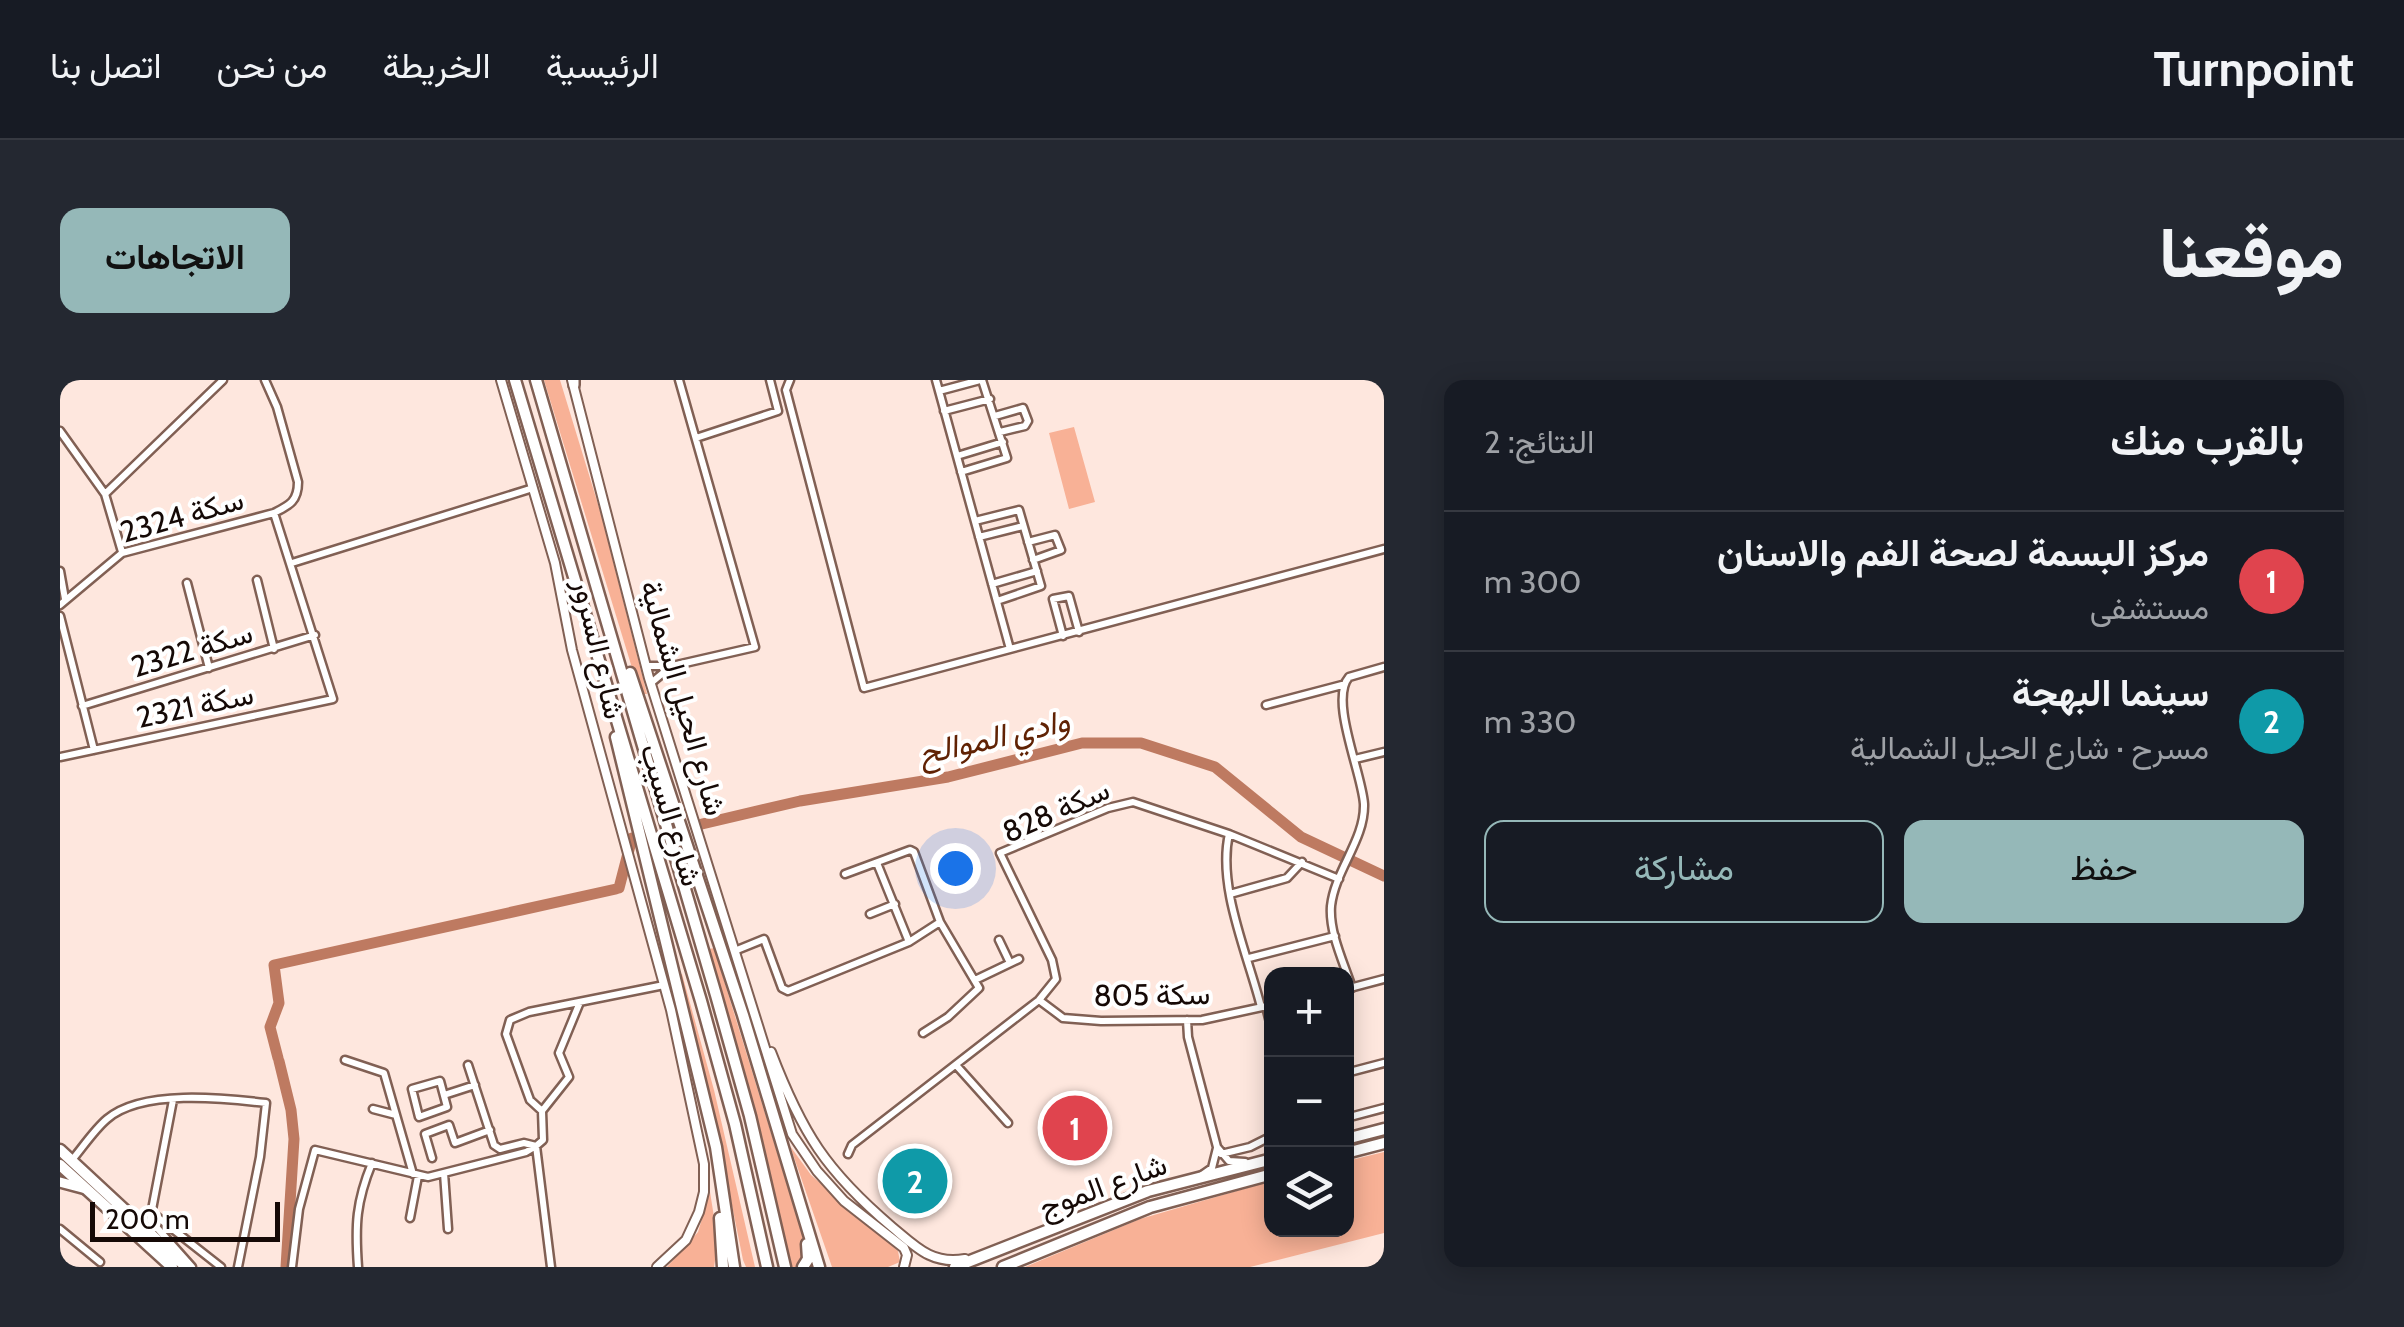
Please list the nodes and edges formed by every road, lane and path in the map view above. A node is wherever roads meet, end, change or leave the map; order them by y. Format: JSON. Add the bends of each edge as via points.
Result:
{"nodes":[{"id":1,"x":223,"y":380,"type":"edge"},
{"id":2,"x":265,"y":380,"type":"edge"},
{"id":3,"x":502,"y":380,"type":"edge"},
{"id":4,"x":514,"y":380,"type":"edge"},
{"id":5,"x":536,"y":380,"type":"edge"},
{"id":6,"x":680,"y":380,"type":"edge"},
{"id":7,"x":770,"y":380,"type":"edge"},
{"id":8,"x":790,"y":380,"type":"edge"},
{"id":9,"x":936,"y":380,"type":"edge"},
{"id":10,"x":981,"y":380,"type":"edge"},
{"id":11,"x":573,"y":382,"type":"edge"},
{"id":12,"x":939,"y":391,"type":"junction"},
{"id":13,"x":990,"y":399,"type":"junction"},
{"id":14,"x":944,"y":411,"type":"junction"},
{"id":15,"x":995,"y":416,"type":"junction"},
{"id":16,"x":60,"y":431,"type":"edge"},
{"id":17,"x":1000,"y":432,"type":"junction"},
{"id":18,"x":696,"y":438,"type":"junction"},
{"id":19,"x":1003,"y":442,"type":"junction"},
{"id":20,"x":957,"y":456,"type":"junction"},
{"id":21,"x":961,"y":472,"type":"junction"},
{"id":22,"x":533,"y":488,"type":"junction"},
{"id":23,"x":105,"y":494,"type":"junction"},
{"id":24,"x":274,"y":513,"type":"junction"},
{"id":25,"x":974,"y":520,"type":"junction"},
{"id":26,"x":1024,"y":526,"type":"junction"},
{"id":27,"x":979,"y":537,"type":"junction"},
{"id":28,"x":1028,"y":542,"type":"junction"},
{"id":29,"x":1384,"y":548,"type":"edge"},
{"id":30,"x":122,"y":552,"type":"junction"},
{"id":31,"x":1034,"y":560,"type":"junction"},
{"id":32,"x":292,"y":563,"type":"junction"},
{"id":33,"x":60,"y":570,"type":"edge"},
{"id":34,"x":1036,"y":570,"type":"junction"},
{"id":35,"x":257,"y":580,"type":"dead end"},
{"id":36,"x":187,"y":583,"type":"dead end"},
{"id":37,"x":992,"y":584,"type":"junction"},
{"id":38,"x":997,"y":600,"type":"junction"},
{"id":39,"x":63,"y":603,"type":"edge"},
{"id":40,"x":605,"y":610,"type":"junction"},
{"id":41,"x":60,"y":616,"type":"edge"},
{"id":42,"x":1080,"y":632,"type":"junction"},
{"id":43,"x":315,"y":635,"type":"junction"},
{"id":44,"x":1063,"y":636,"type":"junction"},
{"id":45,"x":274,"y":649,"type":"junction"},
{"id":46,"x":1010,"y":649,"type":"junction"},
{"id":47,"x":646,"y":666,"type":"junction"},
{"id":48,"x":672,"y":666,"type":"junction"},
{"id":49,"x":209,"y":668,"type":"junction"},
{"id":50,"x":1384,"y":668,"type":"edge"},
{"id":51,"x":604,"y":676,"type":"junction"},
{"id":52,"x":651,"y":683,"type":"junction"},
{"id":53,"x":1344,"y":685,"type":"junction"},
{"id":54,"x":82,"y":706,"type":"junction"},
{"id":55,"x":1266,"y":706,"type":"dead end"},
{"id":56,"x":94,"y":750,"type":"junction"},
{"id":57,"x":1384,"y":752,"type":"edge"},
{"id":58,"x":60,"y":756,"type":"edge"},
{"id":59,"x":1355,"y":759,"type":"junction"},
{"id":60,"x":1229,"y":834,"type":"junction"},
{"id":61,"x":1302,"y":862,"type":"junction"},
{"id":62,"x":877,"y":863,"type":"junction"},
{"id":63,"x":845,"y":874,"type":"dead end"},
{"id":64,"x":1339,"y":879,"type":"junction"},
{"id":65,"x":1230,"y":894,"type":"junction"},
{"id":66,"x":895,"y":904,"type":"junction"},
{"id":67,"x":870,"y":914,"type":"dead end"},
{"id":68,"x":940,"y":922,"type":"junction"},
{"id":69,"x":1335,"y":936,"type":"junction"},
{"id":70,"x":999,"y":940,"type":"dead end"},
{"id":71,"x":909,"y":942,"type":"junction"},
{"id":72,"x":737,"y":950,"type":"junction"},
{"id":73,"x":1248,"y":958,"type":"junction"},
{"id":74,"x":1018,"y":959,"type":"dead end"},
{"id":75,"x":1010,"y":963,"type":"junction"},
{"id":76,"x":1343,"y":967,"type":"edge"},
{"id":77,"x":1384,"y":979,"type":"edge"},
{"id":78,"x":975,"y":980,"type":"junction"},
{"id":79,"x":664,"y":984,"type":"junction"},
{"id":80,"x":1354,"y":987,"type":"edge"},
{"id":81,"x":1039,"y":1000,"type":"junction"},
{"id":82,"x":580,"y":1001,"type":"junction"},
{"id":83,"x":1264,"y":1001,"type":"edge"},
{"id":84,"x":1264,"y":1007,"type":"edge"},
{"id":85,"x":1187,"y":1020,"type":"junction"},
{"id":86,"x":760,"y":1025,"type":"junction"},
{"id":87,"x":924,"y":1033,"type":"dead end"},
{"id":88,"x":346,"y":1060,"type":"dead end"},
{"id":89,"x":1384,"y":1064,"type":"edge"},
{"id":90,"x":468,"y":1065,"type":"dead end"},
{"id":91,"x":956,"y":1065,"type":"junction"},
{"id":92,"x":1354,"y":1071,"type":"edge"},
{"id":93,"x":475,"y":1085,"type":"junction"},
{"id":94,"x":444,"y":1094,"type":"junction"},
{"id":95,"x":173,"y":1100,"type":"junction"},
{"id":96,"x":1384,"y":1108,"type":"edge"},
{"id":97,"x":373,"y":1109,"type":"dead end"},
{"id":98,"x":542,"y":1112,"type":"junction"},
{"id":99,"x":397,"y":1115,"type":"junction"},
{"id":100,"x":1354,"y":1116,"type":"edge"},
{"id":101,"x":1008,"y":1123,"type":"dead end"},
{"id":102,"x":1384,"y":1129,"type":"edge"},
{"id":103,"x":490,"y":1130,"type":"junction"},
{"id":104,"x":1354,"y":1137,"type":"edge"},
{"id":105,"x":1264,"y":1140,"type":"edge"},
{"id":106,"x":1384,"y":1143,"type":"edge"},
{"id":107,"x":536,"y":1146,"type":"junction"},
{"id":108,"x":716,"y":1147,"type":"junction"},
{"id":109,"x":60,"y":1150,"type":"edge"},
{"id":110,"x":1219,"y":1151,"type":"junction"},
{"id":111,"x":1354,"y":1152,"type":"edge"},
{"id":112,"x":848,"y":1154,"type":"dead end"},
{"id":113,"x":432,"y":1158,"type":"dead end"},
{"id":114,"x":1264,"y":1160,"type":"edge"},
{"id":115,"x":1264,"y":1161,"type":"edge"},
{"id":116,"x":66,"y":1163,"type":"edge"},
{"id":117,"x":372,"y":1163,"type":"junction"},
{"id":118,"x":444,"y":1173,"type":"junction"},
{"id":119,"x":416,"y":1176,"type":"junction"},
{"id":120,"x":1264,"y":1176,"type":"edge"},
{"id":121,"x":1196,"y":1179,"type":"junction"},
{"id":122,"x":60,"y":1182,"type":"edge"},
{"id":123,"x":848,"y":1189,"type":"junction"},
{"id":124,"x":87,"y":1190,"type":"junction"},
{"id":125,"x":797,"y":1190,"type":"junction"},
{"id":126,"x":833,"y":1190,"type":"junction"},
{"id":127,"x":800,"y":1204,"type":"junction"},
{"id":128,"x":151,"y":1212,"type":"junction"},
{"id":129,"x":410,"y":1218,"type":"dead end"},
{"id":130,"x":60,"y":1229,"type":"edge"},
{"id":131,"x":448,"y":1229,"type":"dead end"},
{"id":132,"x":980,"y":1260,"type":"junction"},
{"id":133,"x":100,"y":1262,"type":"dead end"},
{"id":134,"x":172,"y":1267,"type":"edge"},
{"id":135,"x":189,"y":1267,"type":"edge"},
{"id":136,"x":220,"y":1267,"type":"edge"},
{"id":137,"x":238,"y":1267,"type":"edge"},
{"id":138,"x":292,"y":1267,"type":"edge"},
{"id":139,"x":358,"y":1267,"type":"edge"},
{"id":140,"x":551,"y":1267,"type":"edge"},
{"id":141,"x":657,"y":1267,"type":"edge"},
{"id":142,"x":723,"y":1267,"type":"edge"},
{"id":143,"x":738,"y":1267,"type":"edge"},
{"id":144,"x":767,"y":1267,"type":"edge"},
{"id":145,"x":784,"y":1267,"type":"edge"},
{"id":146,"x":803,"y":1267,"type":"edge"},
{"id":147,"x":819,"y":1267,"type":"edge"},
{"id":148,"x":828,"y":1267,"type":"edge"},
{"id":149,"x":904,"y":1267,"type":"edge"},
{"id":150,"x":955,"y":1267,"type":"edge"},
{"id":151,"x":1003,"y":1267,"type":"edge"}],
"edges":[{"from":1,"to":23,"type":"street"},
{"from":2,"to":24,"type":"street","via":[[298,482],[298,495]]},
{"from":3,"to":22,"type":"street","name":"شارع السرور"},
{"from":4,"to":51,"type":"main road","name":"شارع السيب"},
{"from":5,"to":40,"type":"main road","name":"شارع السيب"},
{"from":6,"to":18,"type":"street"},
{"from":7,"to":18,"type":"street","via":[[778,410]]},
{"from":8,"to":46,"type":"street","via":[[786,390],[860,684],[867,689]]},
{"from":9,"to":12,"type":"street"},
{"from":10,"to":12,"type":"street"},
{"from":10,"to":13,"type":"street"},
{"from":11,"to":47,"type":"street","name":"شارع الحيل الشمالية"},
{"from":12,"to":14,"type":"street"},
{"from":13,"to":14,"type":"street"},
{"from":13,"to":15,"type":"street"},
{"from":14,"to":20,"type":"street"},
{"from":15,"to":17,"type":"street"},
{"from":15,"to":17,"type":"street","via":[[1023,408],[1028,421]]},
{"from":16,"to":23,"type":"street"},
{"from":17,"to":19,"type":"street"},
{"from":18,"to":48,"type":"street","via":[[754,647]]},
{"from":19,"to":20,"type":"street"},
{"from":19,"to":21,"type":"street","via":[[1008,458]]},
{"from":20,"to":21,"type":"street"},
{"from":21,"to":25,"type":"street"},
{"from":22,"to":32,"type":"street"},
{"from":22,"to":79,"type":"street","name":"شارع السرور"},
{"from":23,"to":30,"type":"street"},
{"from":24,"to":30,"type":"street","name":"سكة 2324"},
{"from":24,"to":32,"type":"street"},
{"from":25,"to":26,"type":"street","via":[[1019,510]]},
{"from":25,"to":27,"type":"street"},
{"from":26,"to":27,"type":"street"},
{"from":26,"to":28,"type":"street"},
{"from":27,"to":37,"type":"street"},
{"from":28,"to":31,"type":"street"},
{"from":28,"to":31,"type":"street","via":[[1055,535],[1062,550]]},
{"from":29,"to":42,"type":"street"},
{"from":30,"to":39,"type":"street","name":"سكة 2324"},
{"from":31,"to":34,"type":"street"},
{"from":32,"to":43,"type":"street"},
{"from":33,"to":39,"type":"street"},
{"from":34,"to":37,"type":"street"},
{"from":34,"to":38,"type":"street","via":[[1040,588]]},
{"from":35,"to":45,"type":"street"},
{"from":36,"to":49,"type":"street"},
{"from":37,"to":38,"type":"street"},
{"from":38,"to":46,"type":"street"},
{"from":40,"to":125,"type":"main road"},
{"from":40,"to":145,"type":"main road","name":"شارع السيب","via":[[740,1082]]},
{"from":41,"to":54,"type":"street"},
{"from":42,"to":44,"type":"street"},
{"from":42,"to":44,"type":"street","via":[[1066,595],[1053,599]]},
{"from":43,"to":45,"type":"street","name":"سكة 2322"},
{"from":43,"to":56,"type":"street","name":"سكة 2321","via":[[334,694],[330,702]]},
{"from":44,"to":46,"type":"street"},
{"from":45,"to":49,"type":"street","name":"سكة 2322"},
{"from":47,"to":48,"type":"street"},
{"from":47,"to":52,"type":"street","name":"شارع الحيل الشمالية"},
{"from":48,"to":52,"type":"street"},
{"from":49,"to":54,"type":"street","name":"سكة 2322"},
{"from":50,"to":53,"type":"street","via":[[1354,675]]},
{"from":51,"to":108,"type":"main road"},
{"from":51,"to":144,"type":"main road","name":"شارع السيب","via":[[735,1124]]},
{"from":52,"to":72,"type":"street","name":"شارع الحيل الشمالية"},
{"from":53,"to":55,"type":"street"},
{"from":53,"to":59,"type":"street"},
{"from":54,"to":56,"type":"street"},
{"from":56,"to":58,"type":"street","name":"سكة 2321"},
{"from":57,"to":59,"type":"street"},
{"from":59,"to":64,"type":"street","via":[[1364,814]]},
{"from":60,"to":61,"type":"street"},
{"from":60,"to":65,"type":"street","via":[[1224,863]]},
{"from":60,"to":81,"type":"street","name":"سكة 828","via":[[1133,802],[1000,853],[1057,971]]},
{"from":61,"to":64,"type":"street"},
{"from":61,"to":65,"type":"street","via":[[1287,878]]},
{"from":62,"to":63,"type":"street"},
{"from":62,"to":66,"type":"street"},
{"from":62,"to":68,"type":"street","via":[[913,851]]},
{"from":64,"to":69,"type":"street","via":[[1332,904]]},
{"from":65,"to":73,"type":"street"},
{"from":66,"to":67,"type":"street"},
{"from":66,"to":71,"type":"street"},
{"from":68,"to":71,"type":"street"},
{"from":68,"to":78,"type":"street"},
{"from":69,"to":73,"type":"street"},
{"from":69,"to":76,"type":"street"},
{"from":70,"to":75,"type":"street"},
{"from":71,"to":72,"type":"street","via":[[788,991],[764,939]]},
{"from":72,"to":86,"type":"street","name":"شارع الحيل الشمالية"},
{"from":73,"to":83,"type":"street"},
{"from":74,"to":75,"type":"street"},
{"from":75,"to":78,"type":"street"},
{"from":77,"to":80,"type":"street"},
{"from":78,"to":87,"type":"street","via":[[978,992]]},
{"from":79,"to":82,"type":"street"},
{"from":79,"to":141,"type":"street","name":"شارع السرور","via":[[698,1130],[704,1192],[686,1240]]},
{"from":81,"to":85,"type":"street","name":"سكة 805","via":[[1063,1018]]},
{"from":81,"to":91,"type":"street"},
{"from":82,"to":98,"type":"street","via":[[560,1048],[569,1077]]},
{"from":82,"to":98,"type":"street","via":[[515,1016],[507,1026],[530,1100]]},
{"from":84,"to":85,"type":"street","name":"سكة 805"},
{"from":85,"to":110,"type":"street"},
{"from":86,"to":123,"type":"street","name":"شارع الحيل الشمالية","via":[[805,1132]]},
{"from":86,"to":126,"type":"street","name":"شارع الحيل الشمالية","via":[[792,1134]]},
{"from":88,"to":99,"type":"street","via":[[384,1073]]},
{"from":89,"to":92,"type":"street"},
{"from":90,"to":93,"type":"street"},
{"from":91,"to":101,"type":"street"},
{"from":91,"to":112,"type":"street"},
{"from":93,"to":94,"type":"street"},
{"from":93,"to":103,"type":"street"},
{"from":94,"to":94,"type":"street","via":[[440,1081],[412,1089],[418,1117],[447,1108]]},
{"from":95,"to":116,"type":"street","via":[[124,1108]]},
{"from":95,"to":128,"type":"street"},
{"from":95,"to":137,"type":"street","via":[[214,1097],[267,1105]]},
{"from":96,"to":100,"type":"street"},
{"from":97,"to":99,"type":"street"},
{"from":98,"to":107,"type":"street"},
{"from":99,"to":119,"type":"street"},
{"from":102,"to":104,"type":"main road"},
{"from":103,"to":107,"type":"street","via":[[500,1148]]},
{"from":103,"to":113,"type":"street","via":[[455,1143],[449,1124],[425,1134]]},
{"from":105,"to":110,"type":"street"},
{"from":106,"to":111,"type":"main road"},
{"from":107,"to":118,"type":"street"},
{"from":107,"to":140,"type":"street"},
{"from":108,"to":142,"type":"main road"},
{"from":108,"to":143,"type":"main road"},
{"from":109,"to":116,"type":"main road"},
{"from":110,"to":114,"type":"street","via":[[1234,1162]]},
{"from":110,"to":121,"type":"street","via":[[1212,1168]]},
{"from":115,"to":121,"type":"main road","name":"شارع الموج"},
{"from":116,"to":124,"type":"main road"},
{"from":116,"to":135,"type":"main road"},
{"from":117,"to":119,"type":"street"},
{"from":117,"to":138,"type":"street","via":[[321,1150],[312,1154]]},
{"from":117,"to":139,"type":"street","via":[[354,1222]]},
{"from":118,"to":119,"type":"street"},
{"from":118,"to":131,"type":"street"},
{"from":119,"to":129,"type":"street"},
{"from":120,"to":151,"type":"main road","name":"شارع الموج","via":[[1150,1207]]},
{"from":121,"to":132,"type":"main road","name":"شارع الموج"},
{"from":122,"to":124,"type":"main road"},
{"from":123,"to":126,"type":"street"},
{"from":123,"to":132,"type":"street","name":"شارع الحيل الشمالية","via":[[926,1255],[942,1262]]},
{"from":124,"to":134,"type":"main road"},
{"from":125,"to":127,"type":"main road"},
{"from":125,"to":148,"type":"main road"},
{"from":126,"to":149,"type":"street","name":"شارع الحيل الشمالية","via":[[904,1248]]},
{"from":127,"to":146,"type":"main road","via":[[808,1251]]},
{"from":127,"to":147,"type":"main road"},
{"from":128,"to":135,"type":"street","via":[[151,1223]]},
{"from":128,"to":136,"type":"street"},
{"from":130,"to":133,"type":"street"},
{"from":132,"to":150,"type":"main road","name":"شارع الموج"}]}
